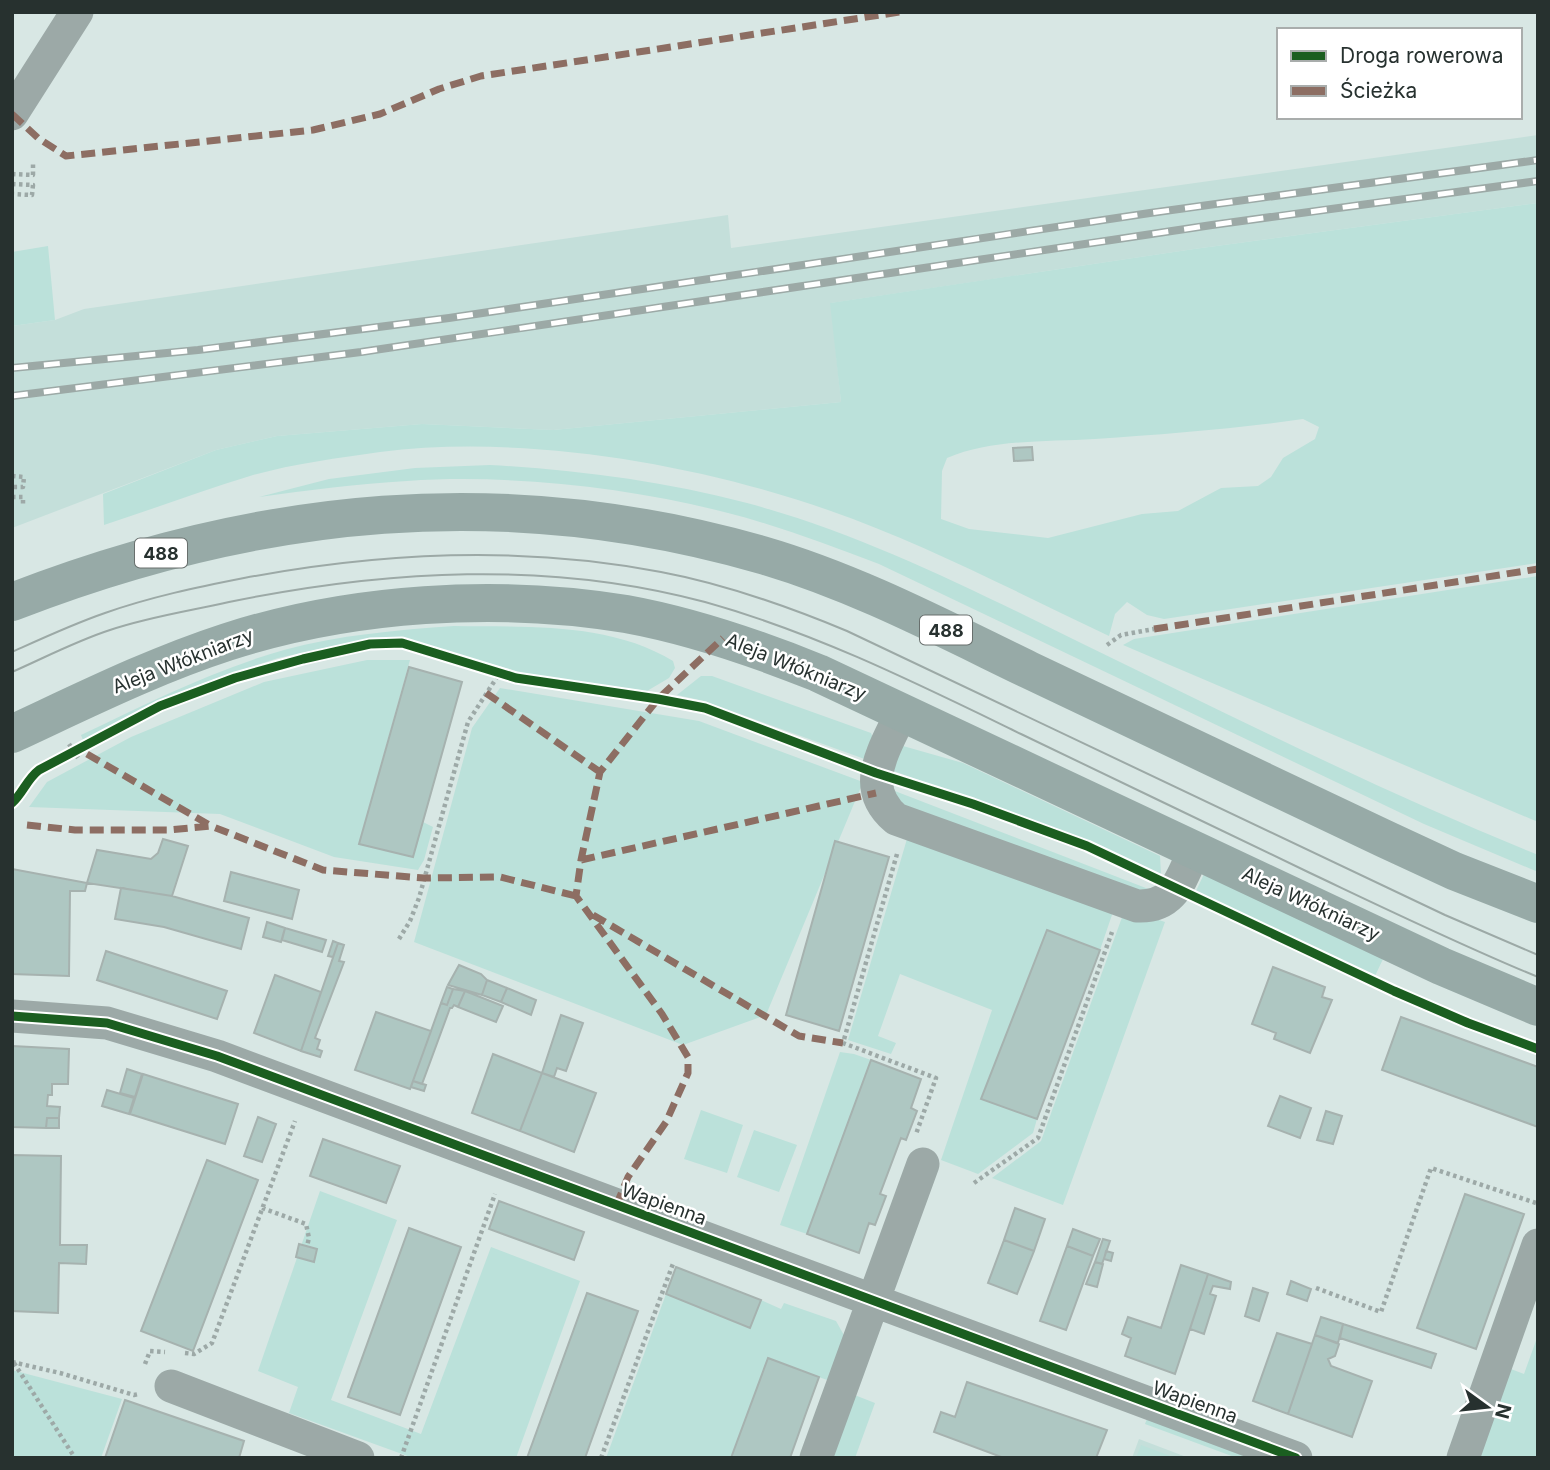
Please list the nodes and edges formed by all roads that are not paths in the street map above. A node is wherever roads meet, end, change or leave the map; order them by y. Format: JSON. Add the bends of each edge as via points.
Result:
{"nodes":[{"id":1,"x":77,"y":12,"type":"edge"},
{"id":2,"x":12,"y":114,"type":"edge"},
{"id":3,"x":12,"y":601,"type":"edge"},
{"id":4,"x":902,"y":710,"type":"junction"},
{"id":5,"x":12,"y":734,"type":"edge"},
{"id":6,"x":1195,"y":849,"type":"junction"},
{"id":7,"x":1538,"y":904,"type":"edge"},
{"id":8,"x":1538,"y":1007,"type":"edge"},
{"id":9,"x":12,"y":1016,"type":"edge"},
{"id":10,"x":918,"y":1152,"type":"road end"},
{"id":11,"x":1538,"y":1245,"type":"edge"},
{"id":12,"x":874,"y":1301,"type":"junction"},
{"id":13,"x":153,"y":1386,"type":"road end"},
{"id":14,"x":358,"y":1458,"type":"edge"},
{"id":15,"x":816,"y":1458,"type":"edge"},
{"id":16,"x":1296,"y":1458,"type":"edge"},
{"id":17,"x":1463,"y":1458,"type":"edge"}],
"edges":[{"from":1,"to":2,"type":"street"},
{"from":3,"to":7,"type":"main road","number":"488","via":[[194,544],[375,514],[512,512],[668,532],[764,556],[858,590],[1454,872]]},
{"from":4,"to":5,"type":"main road","name":"Aleja Włókniarzy","via":[[766,652],[682,627],[568,607],[459,605],[360,611],[263,631],[157,667]]},
{"from":4,"to":6,"type":"main road","name":"Aleja Włókniarzy"},
{"from":4,"to":6,"type":"street","via":[[882,756],[876,793],[887,811],[906,823],[1137,906],[1152,907],[1164,900],[1176,888]]},
{"from":6,"to":8,"type":"main road","name":"Aleja Włókniarzy"},
{"from":9,"to":12,"type":"street","name":"Wapienna","via":[[107,1023],[217,1056]]},
{"from":10,"to":12,"type":"street"},
{"from":11,"to":17,"type":"street"},
{"from":12,"to":15,"type":"street"},
{"from":12,"to":16,"type":"street","name":"Wapienna"},
{"from":13,"to":14,"type":"street"}]}
